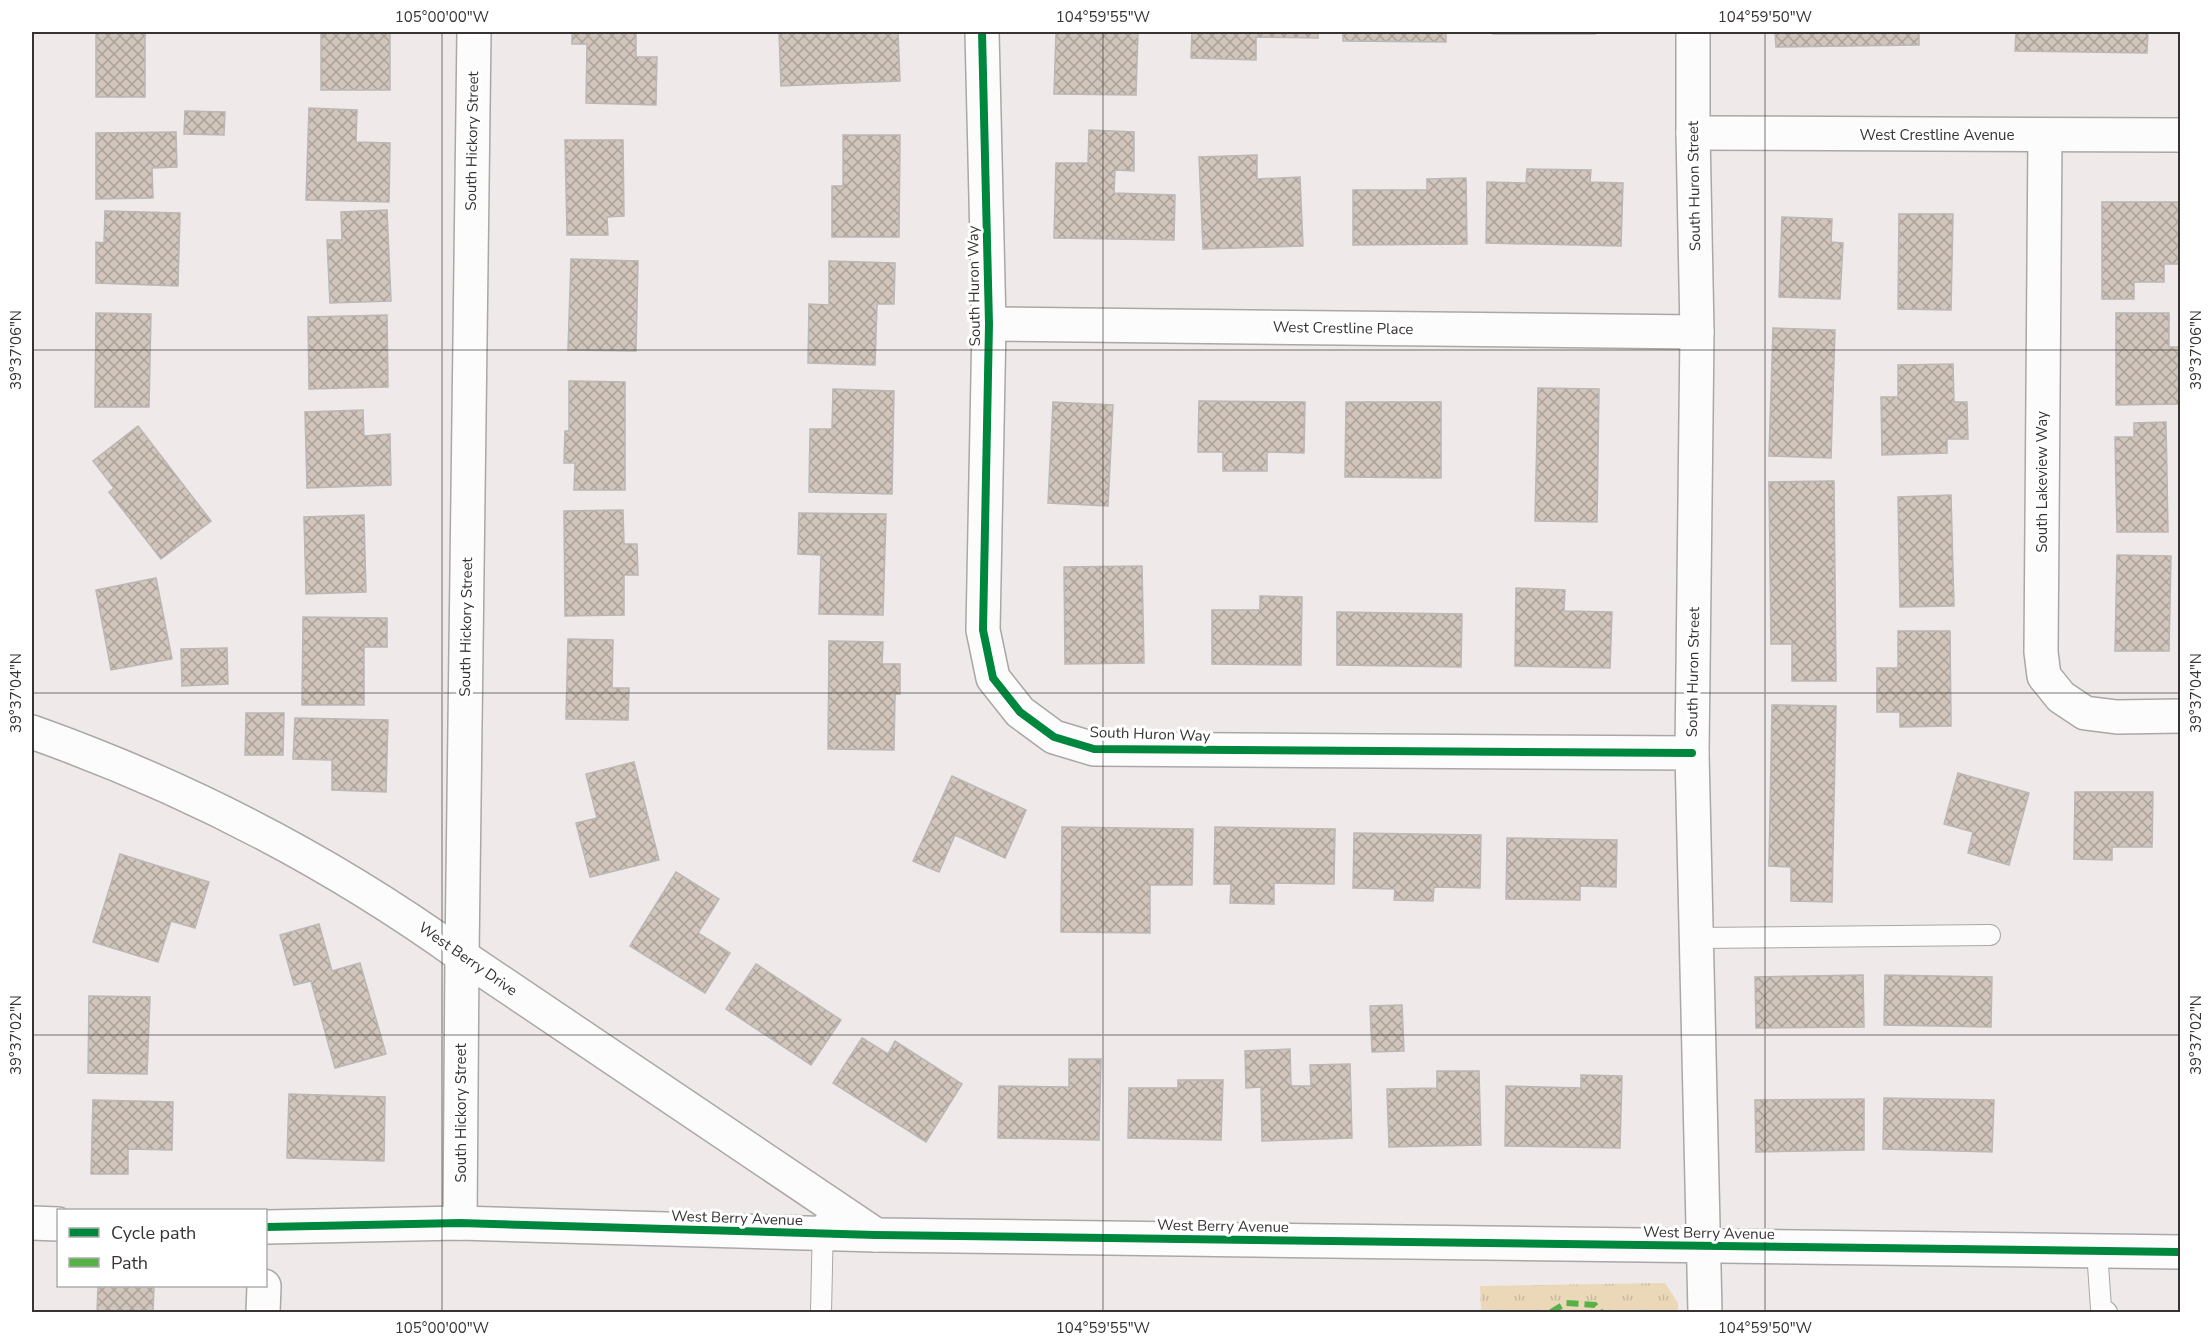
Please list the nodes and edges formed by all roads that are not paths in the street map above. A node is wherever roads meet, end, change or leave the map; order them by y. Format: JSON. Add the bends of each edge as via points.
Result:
{"nodes":[{"id":1,"x":474,"y":32,"type":"edge"},
{"id":2,"x":982,"y":32,"type":"edge"},
{"id":3,"x":1693,"y":32,"type":"edge"},
{"id":4,"x":1693,"y":133,"type":"junction"},
{"id":5,"x":2045,"y":135,"type":"junction"},
{"id":6,"x":2181,"y":135,"type":"edge"},
{"id":7,"x":989,"y":324,"type":"junction"},
{"id":8,"x":1697,"y":332,"type":"junction"},
{"id":9,"x":2181,"y":716,"type":"edge"},
{"id":10,"x":32,"y":732,"type":"edge"},
{"id":11,"x":1692,"y":753,"type":"junction"},
{"id":12,"x":1990,"y":935,"type":"dead end"},
{"id":13,"x":1696,"y":938,"type":"junction"},
{"id":14,"x":462,"y":956,"type":"junction"},
{"id":15,"x":824,"y":1200,"type":"junction"},
{"id":16,"x":32,"y":1223,"type":"edge"},
{"id":17,"x":460,"y":1223,"type":"junction"},
{"id":18,"x":57,"y":1224,"type":"edge"},
{"id":19,"x":267,"y":1227,"type":"edge"},
{"id":20,"x":822,"y":1234,"type":"junction"},
{"id":21,"x":876,"y":1235,"type":"junction"},
{"id":22,"x":1703,"y":1246,"type":"junction"},
{"id":23,"x":2097,"y":1251,"type":"junction"},
{"id":24,"x":2181,"y":1252,"type":"edge"},
{"id":25,"x":264,"y":1287,"type":"edge"},
{"id":26,"x":264,"y":1312,"type":"edge"},
{"id":27,"x":821,"y":1312,"type":"edge"},
{"id":28,"x":1705,"y":1312,"type":"edge"},
{"id":29,"x":2107,"y":1312,"type":"edge"}],
"edges":[{"from":1,"to":14,"type":"street","name":"South Hickory Street"},
{"from":2,"to":7,"type":"street","name":"South Huron Way"},
{"from":3,"to":4,"type":"street","name":"South Huron Street"},
{"from":4,"to":5,"type":"street","name":"West Crestline Avenue"},
{"from":4,"to":8,"type":"street","name":"South Huron Street"},
{"from":5,"to":6,"type":"street","name":"West Crestline Avenue"},
{"from":5,"to":9,"type":"street","name":"South Lakeview Way","via":[[2041,640],[2044,676],[2061,698],[2085,713]]},
{"from":7,"to":8,"type":"street","name":"West Crestline Place"},
{"from":7,"to":11,"type":"street","name":"South Huron Way","via":[[983,630],[993,678],[1020,712],[1054,738],[1094,749]]},
{"from":8,"to":11,"type":"street","name":"South Huron Street"},
{"from":10,"to":14,"type":"street","name":"West Berry Drive","via":[[196,799],[269,836],[411,920]]},
{"from":11,"to":13,"type":"street","name":"South Huron Street"},
{"from":12,"to":13,"type":"lane"},
{"from":13,"to":22,"type":"street","name":"South Huron Street"},
{"from":14,"to":15,"type":"street","name":"West Berry Drive"},
{"from":14,"to":17,"type":"street","name":"South Hickory Street"},
{"from":15,"to":20,"type":"lane"},
{"from":15,"to":21,"type":"street","name":"West Berry Drive"},
{"from":16,"to":18,"type":"street"},
{"from":17,"to":19,"type":"street","name":"West Berry Avenue"},
{"from":17,"to":20,"type":"street","name":"West Berry Avenue"},
{"from":20,"to":21,"type":"street","name":"West Berry Avenue"},
{"from":20,"to":27,"type":"lane"},
{"from":21,"to":22,"type":"street","name":"West Berry Avenue"},
{"from":22,"to":23,"type":"street","name":"West Berry Avenue"},
{"from":22,"to":28,"type":"street","name":"South Huron Street"},
{"from":23,"to":24,"type":"street","name":"West Berry Avenue"},
{"from":23,"to":29,"type":"lane","via":[[2101,1308]]},
{"from":25,"to":26,"type":"street"}]}
